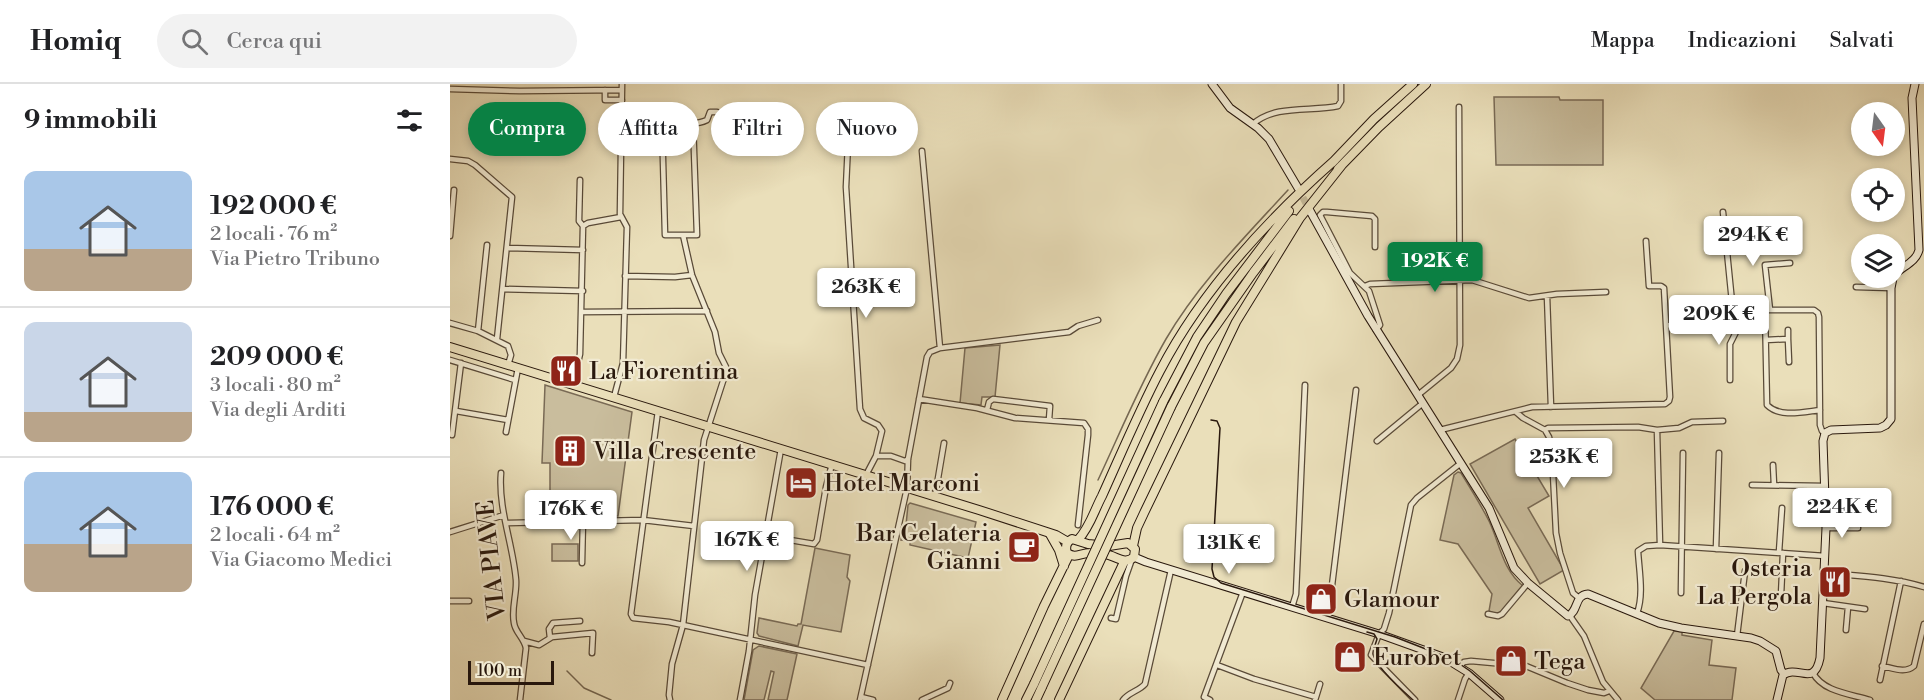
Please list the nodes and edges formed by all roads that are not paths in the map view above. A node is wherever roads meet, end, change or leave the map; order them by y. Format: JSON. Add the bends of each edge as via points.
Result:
{"nodes":[{"id":1,"x":1212,"y":84,"type":"edge"},
{"id":2,"x":1341,"y":84,"type":"edge"},
{"id":3,"x":1413,"y":84,"type":"edge"},
{"id":4,"x":1426,"y":84,"type":"edge"},
{"id":5,"x":1915,"y":84,"type":"edge"},
{"id":6,"x":622,"y":87,"type":"edge"},
{"id":7,"x":450,"y":89,"type":"edge"},
{"id":8,"x":605,"y":90,"type":"junction"},
{"id":9,"x":622,"y":100,"type":"junction"},
{"id":10,"x":1460,"y":107,"type":"dead end"},
{"id":11,"x":711,"y":113,"type":"edge"},
{"id":12,"x":699,"y":122,"type":"edge"},
{"id":13,"x":1253,"y":124,"type":"junction"},
{"id":14,"x":922,"y":151,"type":"dead end"},
{"id":15,"x":664,"y":156,"type":"edge"},
{"id":16,"x":694,"y":156,"type":"edge"},
{"id":17,"x":847,"y":156,"type":"edge"},
{"id":18,"x":450,"y":159,"type":"edge"},
{"id":19,"x":1338,"y":162,"type":"junction"},
{"id":20,"x":580,"y":180,"type":"dead end"},
{"id":21,"x":1298,"y":188,"type":"tunnel mouth"},
{"id":22,"x":454,"y":190,"type":"dead end"},
{"id":23,"x":1920,"y":196,"type":"edge"},
{"id":24,"x":1310,"y":209,"type":"tunnel mouth"},
{"id":25,"x":1723,"y":212,"type":"dead end"},
{"id":26,"x":621,"y":217,"type":"junction"},
{"id":27,"x":584,"y":226,"type":"junction"},
{"id":28,"x":683,"y":235,"type":"junction"},
{"id":29,"x":450,"y":236,"type":"edge"},
{"id":30,"x":1646,"y":241,"type":"dead end"},
{"id":31,"x":487,"y":245,"type":"dead end"},
{"id":32,"x":1374,"y":247,"type":"dead end"},
{"id":33,"x":508,"y":248,"type":"junction"},
{"id":34,"x":583,"y":250,"type":"junction"},
{"id":35,"x":1790,"y":263,"type":"dead end"},
{"id":36,"x":1905,"y":266,"type":"edge"},
{"id":37,"x":692,"y":275,"type":"junction"},
{"id":38,"x":625,"y":276,"type":"junction"},
{"id":39,"x":1460,"y":280,"type":"junction"},
{"id":40,"x":1365,"y":286,"type":"junction"},
{"id":41,"x":1891,"y":288,"type":"edge"},
{"id":42,"x":503,"y":289,"type":"junction"},
{"id":43,"x":583,"y":291,"type":"junction"},
{"id":44,"x":1606,"y":292,"type":"dead end"},
{"id":45,"x":1547,"y":296,"type":"junction"},
{"id":46,"x":1767,"y":310,"type":"junction"},
{"id":47,"x":707,"y":311,"type":"junction"},
{"id":48,"x":582,"y":312,"type":"junction"},
{"id":49,"x":624,"y":312,"type":"junction"},
{"id":50,"x":1735,"y":312,"type":"junction"},
{"id":51,"x":1098,"y":320,"type":"dead end"},
{"id":52,"x":450,"y":323,"type":"edge"},
{"id":53,"x":1666,"y":325,"type":"junction"},
{"id":54,"x":1376,"y":330,"type":"junction"},
{"id":55,"x":1788,"y":330,"type":"dead end"},
{"id":56,"x":478,"y":331,"type":"junction"},
{"id":57,"x":497,"y":339,"type":"junction"},
{"id":58,"x":1788,"y":339,"type":"junction"},
{"id":59,"x":1766,"y":340,"type":"junction"},
{"id":60,"x":450,"y":347,"type":"edge"},
{"id":61,"x":940,"y":348,"type":"junction"},
{"id":62,"x":450,"y":360,"type":"edge"},
{"id":63,"x":462,"y":363,"type":"junction"},
{"id":64,"x":1790,"y":363,"type":"dead end"},
{"id":65,"x":508,"y":365,"type":"junction"},
{"id":66,"x":518,"y":368,"type":"junction"},
{"id":67,"x":515,"y":380,"type":"junction"},
{"id":68,"x":1730,"y":380,"type":"dead end"},
{"id":69,"x":573,"y":384,"type":"junction"},
{"id":70,"x":1305,"y":385,"type":"dead end"},
{"id":71,"x":1356,"y":390,"type":"dead end"},
{"id":72,"x":1418,"y":395,"type":"junction"},
{"id":73,"x":614,"y":397,"type":"junction"},
{"id":74,"x":919,"y":399,"type":"junction"},
{"id":75,"x":1423,"y":403,"type":"junction"},
{"id":76,"x":1551,"y":407,"type":"junction"},
{"id":77,"x":987,"y":410,"type":"junction"},
{"id":78,"x":1820,"y":410,"type":"junction"},
{"id":79,"x":456,"y":411,"type":"junction"},
{"id":80,"x":658,"y":411,"type":"junction"},
{"id":81,"x":1516,"y":412,"type":"junction"},
{"id":82,"x":508,"y":420,"type":"junction"},
{"id":83,"x":1049,"y":420,"type":"junction"},
{"id":84,"x":1723,"y":421,"type":"dead end"},
{"id":85,"x":708,"y":426,"type":"junction"},
{"id":86,"x":1440,"y":430,"type":"junction"},
{"id":87,"x":1545,"y":430,"type":"junction"},
{"id":88,"x":1657,"y":430,"type":"junction"},
{"id":89,"x":506,"y":432,"type":"dead end"},
{"id":90,"x":1825,"y":433,"type":"junction"},
{"id":91,"x":452,"y":435,"type":"dead end"},
{"id":92,"x":1377,"y":441,"type":"dead end"},
{"id":93,"x":944,"y":443,"type":"dead end"},
{"id":94,"x":781,"y":449,"type":"junction"},
{"id":95,"x":1683,"y":453,"type":"dead end"},
{"id":96,"x":1719,"y":453,"type":"dead end"},
{"id":97,"x":876,"y":456,"type":"junction"},
{"id":98,"x":908,"y":459,"type":"junction"},
{"id":99,"x":1461,"y":463,"type":"junction"},
{"id":100,"x":832,"y":464,"type":"junction"},
{"id":101,"x":1773,"y":465,"type":"dead end"},
{"id":102,"x":501,"y":473,"type":"dead end"},
{"id":103,"x":866,"y":475,"type":"junction"},
{"id":104,"x":1752,"y":485,"type":"dead end"},
{"id":105,"x":1774,"y":485,"type":"junction"},
{"id":106,"x":1825,"y":486,"type":"junction"},
{"id":107,"x":907,"y":488,"type":"junction"},
{"id":108,"x":935,"y":496,"type":"junction"},
{"id":109,"x":1782,"y":508,"type":"dead end"},
{"id":110,"x":504,"y":515,"type":"junction"},
{"id":111,"x":583,"y":520,"type":"junction"},
{"id":112,"x":643,"y":520,"type":"junction"},
{"id":113,"x":506,"y":523,"type":"junction"},
{"id":114,"x":1078,"y":525,"type":"dead end"},
{"id":115,"x":694,"y":526,"type":"junction"},
{"id":116,"x":1826,"y":528,"type":"junction"},
{"id":117,"x":1858,"y":528,"type":"dead end"},
{"id":118,"x":725,"y":529,"type":"dead end"},
{"id":119,"x":450,"y":532,"type":"edge"},
{"id":120,"x":1050,"y":534,"type":"junction"},
{"id":121,"x":765,"y":536,"type":"junction"},
{"id":122,"x":1078,"y":540,"type":"junction"},
{"id":123,"x":1068,"y":542,"type":"junction"},
{"id":124,"x":1660,"y":545,"type":"junction"},
{"id":125,"x":1133,"y":546,"type":"junction"},
{"id":126,"x":1682,"y":546,"type":"junction"},
{"id":127,"x":1716,"y":549,"type":"junction"},
{"id":128,"x":1781,"y":552,"type":"junction"},
{"id":129,"x":1069,"y":555,"type":"junction"},
{"id":130,"x":1826,"y":556,"type":"junction"},
{"id":131,"x":1130,"y":559,"type":"junction"},
{"id":132,"x":582,"y":563,"type":"dead end"},
{"id":133,"x":1064,"y":566,"type":"junction"},
{"id":134,"x":1171,"y":570,"type":"junction"},
{"id":135,"x":1744,"y":571,"type":"dead end"},
{"id":136,"x":1825,"y":573,"type":"junction"},
{"id":137,"x":1901,"y":581,"type":"junction"},
{"id":138,"x":1528,"y":583,"type":"junction"},
{"id":139,"x":1924,"y":588,"type":"edge"},
{"id":140,"x":1243,"y":592,"type":"junction"},
{"id":141,"x":1681,"y":593,"type":"dead end"},
{"id":142,"x":1781,"y":595,"type":"dead end"},
{"id":143,"x":1579,"y":598,"type":"junction"},
{"id":144,"x":450,"y":601,"type":"edge"},
{"id":145,"x":469,"y":601,"type":"dead end"},
{"id":146,"x":1823,"y":603,"type":"junction"},
{"id":147,"x":1848,"y":606,"type":"junction"},
{"id":148,"x":1292,"y":607,"type":"junction"},
{"id":149,"x":1865,"y":609,"type":"dead end"},
{"id":150,"x":1637,"y":613,"type":"junction"},
{"id":151,"x":1488,"y":614,"type":"dead end"},
{"id":152,"x":1570,"y":616,"type":"junction"},
{"id":153,"x":1111,"y":618,"type":"dead end"},
{"id":154,"x":1328,"y":618,"type":"junction"},
{"id":155,"x":580,"y":621,"type":"dead end"},
{"id":156,"x":1924,"y":624,"type":"edge"},
{"id":157,"x":683,"y":625,"type":"junction"},
{"id":158,"x":1846,"y":630,"type":"dead end"},
{"id":159,"x":1379,"y":634,"type":"junction"},
{"id":160,"x":1737,"y":636,"type":"junction"},
{"id":161,"x":550,"y":638,"type":"junction"},
{"id":162,"x":750,"y":639,"type":"junction"},
{"id":163,"x":524,"y":641,"type":"junction"},
{"id":164,"x":592,"y":653,"type":"dead end"},
{"id":165,"x":868,"y":665,"type":"junction"},
{"id":166,"x":1217,"y":665,"type":"junction"},
{"id":167,"x":1460,"y":666,"type":"junction"},
{"id":168,"x":1882,"y":666,"type":"junction"},
{"id":169,"x":1469,"y":673,"type":"junction"},
{"id":170,"x":1813,"y":673,"type":"junction"},
{"id":171,"x":1784,"y":674,"type":"junction"},
{"id":172,"x":1880,"y":680,"type":"dead end"},
{"id":173,"x":950,"y":683,"type":"dead end"},
{"id":174,"x":1320,"y":684,"type":"dead end"},
{"id":175,"x":1038,"y":685,"type":"junction"},
{"id":176,"x":1609,"y":691,"type":"junction"},
{"id":177,"x":860,"y":698,"type":"edge"},
{"id":178,"x":1315,"y":698,"type":"edge"},
{"id":179,"x":520,"y":700,"type":"edge"},
{"id":180,"x":670,"y":700,"type":"edge"},
{"id":181,"x":740,"y":700,"type":"edge"},
{"id":182,"x":873,"y":700,"type":"edge"},
{"id":183,"x":922,"y":700,"type":"edge"},
{"id":184,"x":1002,"y":700,"type":"edge"},
{"id":185,"x":1026,"y":700,"type":"edge"},
{"id":186,"x":1036,"y":700,"type":"edge"},
{"id":187,"x":1059,"y":700,"type":"edge"},
{"id":188,"x":1124,"y":700,"type":"edge"},
{"id":189,"x":1210,"y":700,"type":"edge"},
{"id":190,"x":1415,"y":700,"type":"edge"},
{"id":191,"x":1458,"y":700,"type":"edge"},
{"id":192,"x":1500,"y":700,"type":"edge"},
{"id":193,"x":1618,"y":700,"type":"edge"},
{"id":194,"x":1776,"y":700,"type":"edge"},
{"id":195,"x":1870,"y":700,"type":"edge"}],
"edges":[{"from":1,"to":13,"type":"street","via":[[1230,108]]},
{"from":2,"to":13,"type":"street","via":[[1338,106],[1277,113]]},
{"from":3,"to":19,"type":"highway","via":[[1374,120]]},
{"from":4,"to":19,"type":"highway"},
{"from":5,"to":23,"type":"street","via":[[1911,98]]},
{"from":6,"to":8,"type":"street"},
{"from":6,"to":9,"type":"street"},
{"from":7,"to":8,"type":"street"},
{"from":8,"to":9,"type":"street","via":[[605,100]]},
{"from":9,"to":26,"type":"street"},
{"from":10,"to":39,"type":"street"},
{"from":11,"to":12,"type":"street","via":[[705,122]]},
{"from":13,"to":21,"type":"street","via":[[1277,149]]},
{"from":14,"to":61,"type":"street"},
{"from":15,"to":28,"type":"street","via":[[665,235]]},
{"from":16,"to":28,"type":"street","via":[[697,235]]},
{"from":17,"to":97,"type":"street","via":[[860,409],[866,421],[881,427]]},
{"from":18,"to":33,"type":"street","via":[[475,165],[512,197]]},
{"from":19,"to":122,"type":"highway","via":[[1303,188],[1249,246],[1190,320],[1159,373],[1088,528]]},
{"from":19,"to":125,"type":"highway","via":[[1225,341],[1137,528]]},
{"from":19,"to":175,"type":"highway","bridge":true,"via":[[1201,340]]},
{"from":20,"to":27,"type":"street","via":[[579,221]]},
{"from":22,"to":29,"type":"street"},
{"from":23,"to":36,"type":"street","via":[[1918,255]]},
{"from":24,"to":54,"type":"street"},
{"from":25,"to":50,"type":"street"},
{"from":26,"to":27,"type":"street"},
{"from":26,"to":38,"type":"street","via":[[627,227]]},
{"from":27,"to":34,"type":"street"},
{"from":28,"to":37,"type":"street"},
{"from":30,"to":53,"type":"street","via":[[1649,286],[1664,288]]},
{"from":31,"to":56,"type":"street"},
{"from":32,"to":40,"type":"street","via":[[1372,216],[1327,212],[1320,215],[1350,273]]},
{"from":33,"to":34,"type":"street"},
{"from":33,"to":42,"type":"street"},
{"from":34,"to":43,"type":"street"},
{"from":35,"to":46,"type":"street","via":[[1765,265]]},
{"from":37,"to":38,"type":"street"},
{"from":37,"to":47,"type":"street"},
{"from":38,"to":49,"type":"street"},
{"from":39,"to":40,"type":"street"},
{"from":39,"to":45,"type":"street","via":[[1526,297]]},
{"from":39,"to":72,"type":"street","via":[[1457,359]]},
{"from":40,"to":54,"type":"street","via":[[1380,325]]},
{"from":41,"to":90,"type":"street","via":[[1889,423],[1880,428]]},
{"from":42,"to":43,"type":"street"},
{"from":42,"to":57,"type":"street"},
{"from":43,"to":48,"type":"street"},
{"from":44,"to":45,"type":"street"},
{"from":45,"to":76,"type":"street"},
{"from":46,"to":50,"type":"street"},
{"from":46,"to":59,"type":"street"},
{"from":46,"to":78,"type":"street","via":[[1818,313]]},
{"from":47,"to":49,"type":"street"},
{"from":47,"to":85,"type":"street","via":[[726,367]]},
{"from":48,"to":49,"type":"street"},
{"from":48,"to":69,"type":"street","via":[[580,354]]},
{"from":49,"to":73,"type":"street","via":[[622,363]]},
{"from":50,"to":53,"type":"street","via":[[1700,326]]},
{"from":50,"to":68,"type":"street","via":[[1737,330],[1730,344]]},
{"from":51,"to":61,"type":"street","via":[[1069,332]]},
{"from":52,"to":56,"type":"street"},
{"from":53,"to":76,"type":"street","via":[[1670,397],[1665,405]]},
{"from":54,"to":72,"type":"street"},
{"from":55,"to":58,"type":"street"},
{"from":56,"to":57,"type":"street"},
{"from":57,"to":65,"type":"street","via":[[510,349]]},
{"from":58,"to":59,"type":"street"},
{"from":58,"to":64,"type":"street"},
{"from":59,"to":78,"type":"street","via":[[1769,408],[1790,413]]},
{"from":60,"to":65,"type":"main road"},
{"from":61,"to":74,"type":"street","via":[[927,357]]},
{"from":62,"to":63,"type":"street"},
{"from":63,"to":67,"type":"street"},
{"from":63,"to":79,"type":"street"},
{"from":65,"to":66,"type":"main road"},
{"from":66,"to":67,"type":"street"},
{"from":66,"to":69,"type":"main road"},
{"from":67,"to":82,"type":"street"},
{"from":69,"to":73,"type":"main road"},
{"from":70,"to":148,"type":"street","via":[[1296,594]]},
{"from":71,"to":154,"type":"street"},
{"from":72,"to":75,"type":"street"},
{"from":73,"to":80,"type":"main road"},
{"from":74,"to":77,"type":"street"},
{"from":74,"to":98,"type":"street"},
{"from":75,"to":86,"type":"street"},
{"from":75,"to":92,"type":"street"},
{"from":76,"to":81,"type":"street"},
{"from":77,"to":83,"type":"street","via":[[1015,418]]},
{"from":77,"to":83,"type":"street","via":[[993,399],[1050,406]]},
{"from":78,"to":90,"type":"street"},
{"from":79,"to":82,"type":"street"},
{"from":79,"to":91,"type":"street"},
{"from":80,"to":85,"type":"main road"},
{"from":80,"to":112,"type":"street"},
{"from":81,"to":86,"type":"street"},
{"from":81,"to":87,"type":"street"},
{"from":82,"to":89,"type":"street"},
{"from":83,"to":114,"type":"street","via":[[1084,423],[1088,429]]},
{"from":84,"to":88,"type":"street","via":[[1692,422]]},
{"from":85,"to":94,"type":"main road"},
{"from":85,"to":115,"type":"street"},
{"from":86,"to":99,"type":"street"},
{"from":87,"to":88,"type":"street","via":[[1601,426]]},
{"from":87,"to":143,"type":"street","via":[[1552,454],[1558,546],[1574,594]]},
{"from":88,"to":124,"type":"street"},
{"from":90,"to":106,"type":"street"},
{"from":93,"to":108,"type":"street"},
{"from":94,"to":100,"type":"main road"},
{"from":94,"to":121,"type":"street"},
{"from":95,"to":126,"type":"street"},
{"from":96,"to":127,"type":"street"},
{"from":97,"to":98,"type":"street"},
{"from":97,"to":103,"type":"street"},
{"from":98,"to":107,"type":"street"},
{"from":99,"to":138,"type":"street","via":[[1493,516],[1514,568]]},
{"from":99,"to":159,"type":"street","via":[[1411,505],[1389,613]]},
{"from":100,"to":103,"type":"main road"},
{"from":100,"to":121,"type":"street","via":[[816,542]]},
{"from":101,"to":105,"type":"street"},
{"from":102,"to":110,"type":"street","name":"VIA PIAVE"},
{"from":103,"to":107,"type":"main road"},
{"from":104,"to":105,"type":"street"},
{"from":105,"to":106,"type":"street"},
{"from":106,"to":116,"type":"street"},
{"from":107,"to":108,"type":"main road"},
{"from":107,"to":165,"type":"street"},
{"from":108,"to":120,"type":"main road"},
{"from":109,"to":128,"type":"street"},
{"from":110,"to":113,"type":"street","name":"VIA PIAVE"},
{"from":110,"to":119,"type":"street"},
{"from":111,"to":112,"type":"street"},
{"from":111,"to":113,"type":"street"},
{"from":111,"to":132,"type":"street"},
{"from":112,"to":115,"type":"street"},
{"from":112,"to":157,"type":"street","via":[[631,614],[633,618]]},
{"from":113,"to":163,"type":"street","name":"VIA PIAVE","via":[[516,581],[514,625]]},
{"from":115,"to":157,"type":"street"},
{"from":116,"to":117,"type":"street"},
{"from":116,"to":130,"type":"street"},
{"from":118,"to":121,"type":"street"},
{"from":120,"to":123,"type":"main road"},
{"from":120,"to":133,"type":"highway"},
{"from":121,"to":162,"type":"street"},
{"from":122,"to":123,"type":"main road"},
{"from":122,"to":125,"type":"main road"},
{"from":123,"to":129,"type":"main road"},
{"from":124,"to":126,"type":"street"},
{"from":124,"to":150,"type":"street","via":[[1638,551]]},
{"from":125,"to":131,"type":"main road"},
{"from":126,"to":127,"type":"street"},
{"from":126,"to":141,"type":"street"},
{"from":127,"to":128,"type":"street"},
{"from":128,"to":130,"type":"street"},
{"from":128,"to":142,"type":"street"},
{"from":129,"to":131,"type":"main road","via":[[1088,552]]},
{"from":129,"to":133,"type":"highway"},
{"from":130,"to":136,"type":"street"},
{"from":131,"to":134,"type":"street"},
{"from":131,"to":153,"type":"street","via":[[1116,619]]},
{"from":131,"to":187,"type":"highway"},
{"from":133,"to":184,"type":"highway"},
{"from":134,"to":140,"type":"street"},
{"from":134,"to":188,"type":"street","via":[[1145,684]]},
{"from":135,"to":160,"type":"street"},
{"from":136,"to":137,"type":"street"},
{"from":136,"to":146,"type":"street"},
{"from":137,"to":139,"type":"street"},
{"from":137,"to":168,"type":"street"},
{"from":138,"to":151,"type":"street","via":[[1502,614]]},
{"from":138,"to":152,"type":"street"},
{"from":140,"to":148,"type":"street"},
{"from":140,"to":166,"type":"street"},
{"from":143,"to":150,"type":"street","via":[[1588,594]]},
{"from":143,"to":152,"type":"street"},
{"from":144,"to":145,"type":"street"},
{"from":146,"to":147,"type":"street"},
{"from":146,"to":170,"type":"street","via":[[1820,658]]},
{"from":147,"to":149,"type":"street"},
{"from":147,"to":158,"type":"street"},
{"from":148,"to":154,"type":"street"},
{"from":150,"to":160,"type":"street","via":[[1671,626]]},
{"from":152,"to":176,"type":"street","via":[[1584,636]]},
{"from":154,"to":159,"type":"street"},
{"from":155,"to":161,"type":"street","via":[[553,623]]},
{"from":156,"to":168,"type":"street","via":[[1911,669]]},
{"from":157,"to":162,"type":"street"},
{"from":157,"to":180,"type":"street","via":[[672,664]]},
{"from":159,"to":167,"type":"street"},
{"from":159,"to":190,"type":"street","via":[[1371,655]]},
{"from":160,"to":171,"type":"street","via":[[1773,648]]},
{"from":161,"to":163,"type":"street","name":"VIA PIAVE","via":[[539,645]]},
{"from":161,"to":164,"type":"street","name":"VIA PIAVE","via":[[593,633]]},
{"from":162,"to":165,"type":"street"},
{"from":162,"to":181,"type":"street"},
{"from":163,"to":179,"type":"street","name":"VIA PIAVE"},
{"from":165,"to":177,"type":"street"},
{"from":166,"to":178,"type":"street"},
{"from":166,"to":189,"type":"street","via":[[1204,697]]},
{"from":167,"to":169,"type":"street"},
{"from":167,"to":176,"type":"street","via":[[1471,661],[1526,666],[1588,690]]},
{"from":168,"to":172,"type":"street"},
{"from":169,"to":191,"type":"street"},
{"from":169,"to":192,"type":"street"},
{"from":170,"to":171,"type":"street"},
{"from":170,"to":195,"type":"street","via":[[1825,686]]},
{"from":171,"to":194,"type":"street"},
{"from":173,"to":183,"type":"street","via":[[948,688]]},
{"from":174,"to":178,"type":"street"},
{"from":175,"to":185,"type":"highway"},
{"from":175,"to":186,"type":"highway"},
{"from":176,"to":193,"type":"street"},
{"from":177,"to":182,"type":"street"}]}
